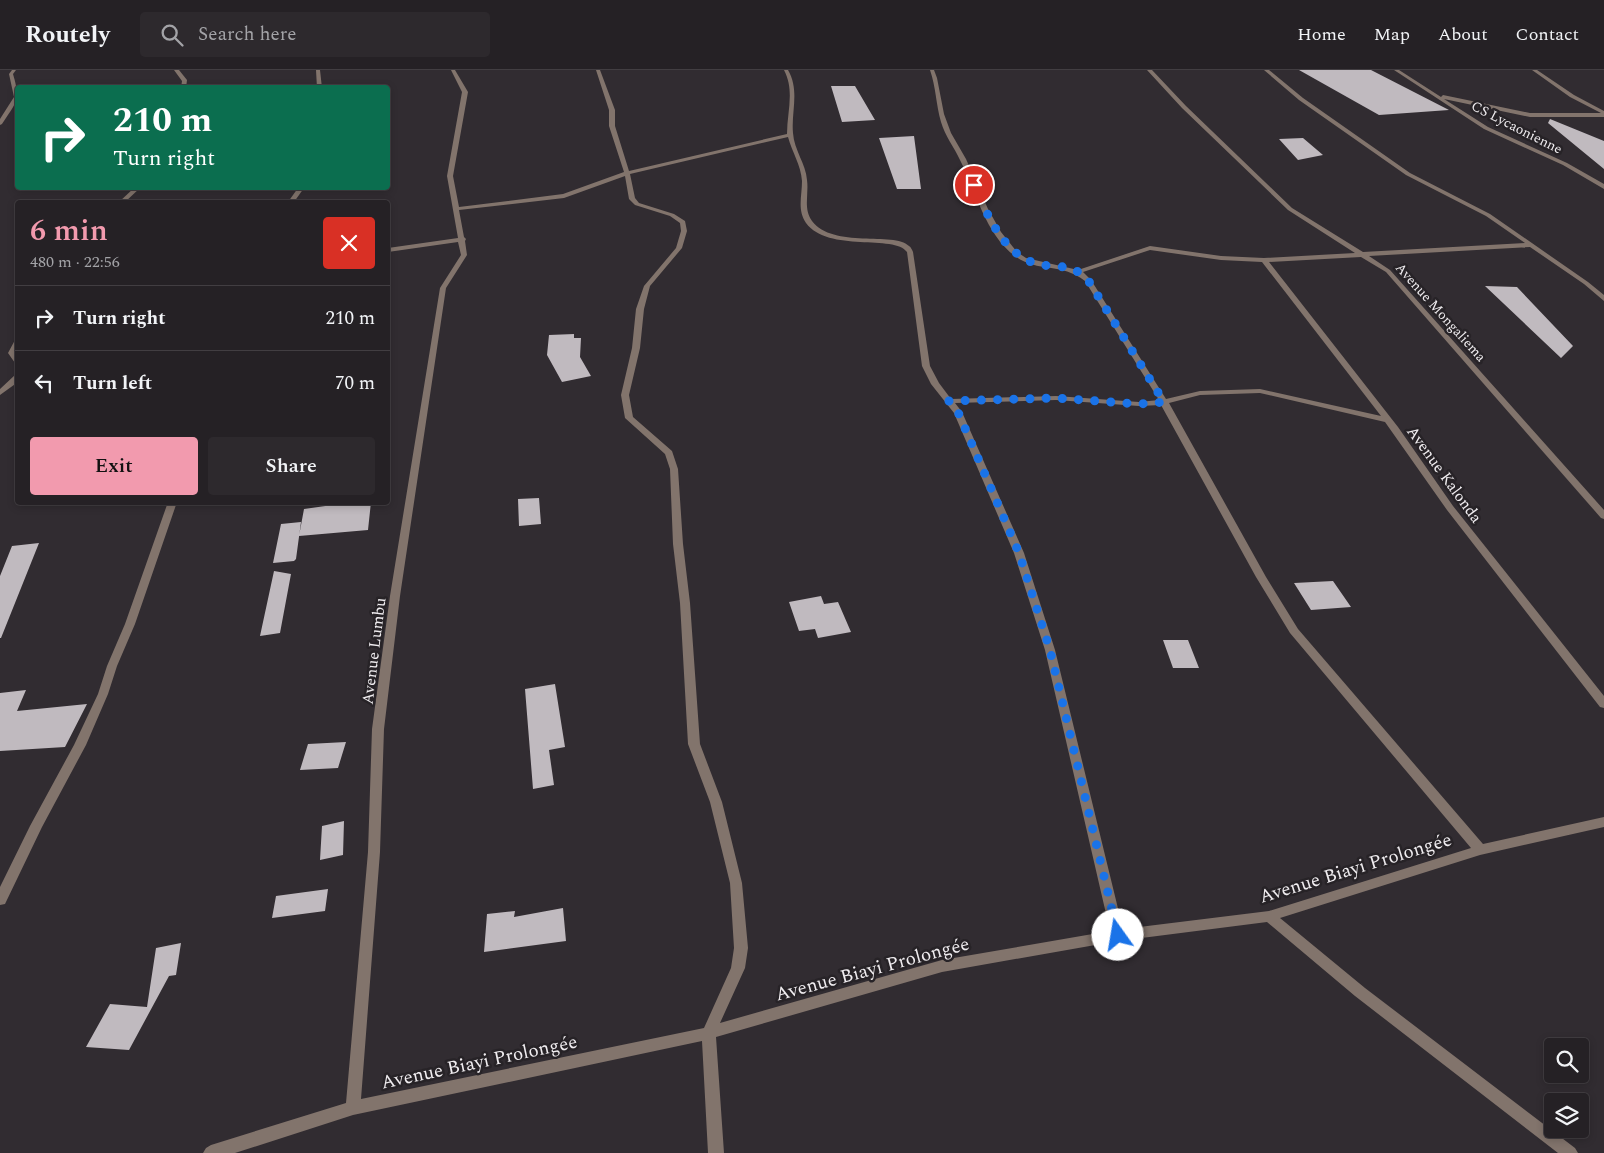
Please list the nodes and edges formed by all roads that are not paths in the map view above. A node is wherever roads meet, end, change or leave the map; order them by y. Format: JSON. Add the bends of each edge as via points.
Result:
{"nodes":[{"id":1,"x":14,"y":70,"type":"edge"},
{"id":2,"x":176,"y":70,"type":"edge"},
{"id":3,"x":318,"y":70,"type":"edge"},
{"id":4,"x":453,"y":70,"type":"edge"},
{"id":5,"x":598,"y":70,"type":"edge"},
{"id":6,"x":786,"y":70,"type":"edge"},
{"id":7,"x":932,"y":70,"type":"edge"},
{"id":8,"x":1149,"y":70,"type":"edge"},
{"id":9,"x":1266,"y":70,"type":"edge"},
{"id":10,"x":1396,"y":70,"type":"edge"},
{"id":11,"x":1534,"y":70,"type":"edge"},
{"id":12,"x":184,"y":85,"type":"edge"},
{"id":13,"x":320,"y":85,"type":"edge"},
{"id":14,"x":15,"y":89,"type":"edge"},
{"id":15,"x":1435,"y":96,"type":"junction"},
{"id":16,"x":15,"y":100,"type":"edge"},
{"id":17,"x":1604,"y":114,"type":"edge"},
{"id":18,"x":0,"y":123,"type":"edge"},
{"id":19,"x":790,"y":135,"type":"junction"},
{"id":20,"x":627,"y":173,"type":"junction"},
{"id":21,"x":1604,"y":187,"type":"edge"},
{"id":22,"x":135,"y":190,"type":"edge"},
{"id":23,"x":124,"y":200,"type":"edge"},
{"id":24,"x":456,"y":209,"type":"junction"},
{"id":25,"x":463,"y":239,"type":"junction"},
{"id":26,"x":1532,"y":245,"type":"junction"},
{"id":27,"x":390,"y":250,"type":"edge"},
{"id":28,"x":1363,"y":255,"type":"junction"},
{"id":29,"x":1264,"y":260,"type":"junction"},
{"id":30,"x":1080,"y":271,"type":"junction"},
{"id":31,"x":1604,"y":299,"type":"edge"},
{"id":32,"x":15,"y":380,"type":"edge"},
{"id":33,"x":0,"y":393,"type":"edge"},
{"id":34,"x":949,"y":401,"type":"junction"},
{"id":35,"x":1164,"y":402,"type":"junction"},
{"id":36,"x":1387,"y":420,"type":"junction"},
{"id":37,"x":172,"y":505,"type":"edge"},
{"id":38,"x":1604,"y":516,"type":"edge"},
{"id":39,"x":1604,"y":704,"type":"edge"},
{"id":40,"x":1604,"y":822,"type":"edge"},
{"id":41,"x":1480,"y":850,"type":"junction"},
{"id":42,"x":0,"y":900,"type":"edge"},
{"id":43,"x":1268,"y":916,"type":"junction"},
{"id":44,"x":1118,"y":935,"type":"junction"},
{"id":45,"x":708,"y":1033,"type":"junction"},
{"id":46,"x":353,"y":1108,"type":"junction"},
{"id":47,"x":211,"y":1153,"type":"edge"},
{"id":48,"x":716,"y":1153,"type":"edge"},
{"id":49,"x":1570,"y":1153,"type":"edge"}],
"edges":[{"from":1,"to":14,"type":"street","via":[[11,74]]},
{"from":2,"to":12,"type":"street","via":[[185,81]]},
{"from":3,"to":13,"type":"street"},
{"from":4,"to":24,"type":"street","name":"Avenue Lumbu","via":[[466,92],[450,176]]},
{"from":5,"to":20,"type":"street","via":[[612,110],[612,126]]},
{"from":6,"to":19,"type":"street","via":[[793,97]]},
{"from":7,"to":30,"type":"street","via":[[946,129],[996,228],[1015,253],[1027,260]]},
{"from":8,"to":28,"type":"street","name":"Avenue Mongaliema","via":[[1290,209]]},
{"from":9,"to":26,"type":"street","via":[[1301,99],[1408,174],[1488,215]]},
{"from":10,"to":15,"type":"street","name":"CS Lycaonienne"},
{"from":11,"to":17,"type":"street"},
{"from":15,"to":17,"type":"street","via":[[1530,116]]},
{"from":15,"to":21,"type":"street","name":"CS Lycaonienne","via":[[1486,128],[1565,164]]},
{"from":16,"to":18,"type":"street"},
{"from":19,"to":20,"type":"street"},
{"from":19,"to":34,"type":"street","via":[[805,179],[804,211],[808,223],[820,234],[898,243],[910,252],[926,366]]},
{"from":20,"to":24,"type":"street","via":[[564,196]]},
{"from":20,"to":45,"type":"street","via":[[632,199],[646,208],[672,215],[683,222],[684,230],[679,248],[647,286],[625,396],[630,418],[669,453],[674,469],[694,744],[716,802],[736,884],[741,948],[738,968]]},
{"from":22,"to":23,"type":"street"},
{"from":24,"to":25,"type":"street","name":"Avenue Lumbu"},
{"from":25,"to":27,"type":"street"},
{"from":25,"to":46,"type":"street","name":"Avenue Lumbu","via":[[464,255],[443,288],[395,596],[378,729],[374,852]]},
{"from":26,"to":28,"type":"street"},
{"from":26,"to":31,"type":"street"},
{"from":28,"to":29,"type":"street"},
{"from":28,"to":38,"type":"street","name":"Avenue Mongaliema","via":[[1388,270]]},
{"from":29,"to":30,"type":"street","via":[[1221,258],[1150,248]]},
{"from":29,"to":36,"type":"street","name":"Avenue Kalonda"},
{"from":30,"to":35,"type":"street"},
{"from":32,"to":33,"type":"street"},
{"from":34,"to":35,"type":"street","via":[[1056,398],[1139,404]]},
{"from":34,"to":44,"type":"street","via":[[958,412],[1025,571],[1050,650]]},
{"from":35,"to":36,"type":"street","via":[[1200,393],[1260,391]]},
{"from":35,"to":41,"type":"street","via":[[1294,631]]},
{"from":36,"to":39,"type":"street","name":"Avenue Kalonda","via":[[1450,508]]},
{"from":37,"to":42,"type":"street","via":[[103,694]]},
{"from":40,"to":41,"type":"street","name":"Avenue Biayi Prolongée"},
{"from":41,"to":43,"type":"street","name":"Avenue Biayi Prolongée"},
{"from":43,"to":44,"type":"street","name":"Avenue Biayi Prolongée"},
{"from":43,"to":49,"type":"street","via":[[1360,992]]},
{"from":44,"to":45,"type":"street","name":"Avenue Biayi Prolongée","via":[[942,966]]},
{"from":45,"to":46,"type":"street","name":"Avenue Biayi Prolongée"},
{"from":45,"to":48,"type":"street"},
{"from":46,"to":47,"type":"street","name":"Avenue Biayi Prolongée"}]}
